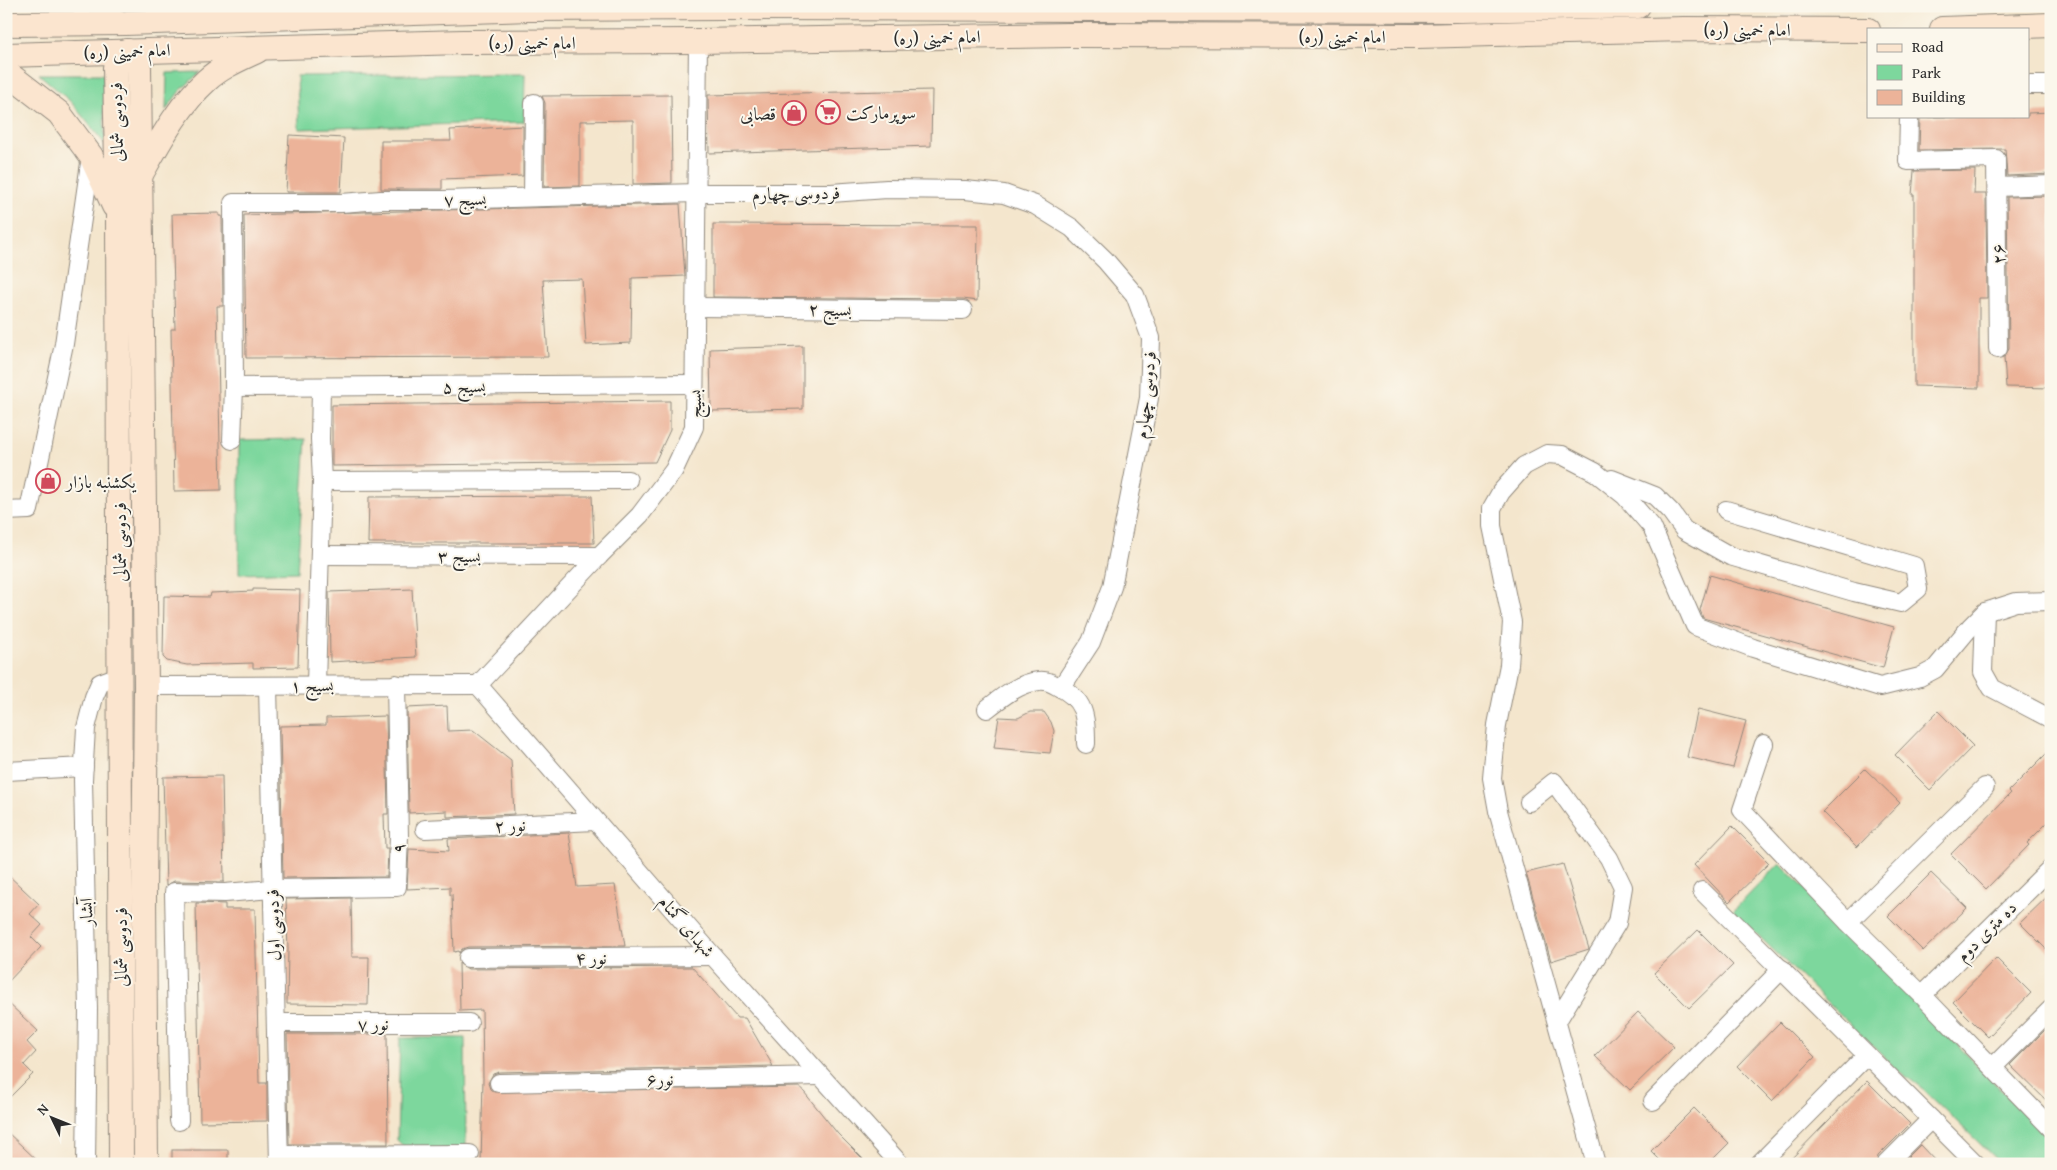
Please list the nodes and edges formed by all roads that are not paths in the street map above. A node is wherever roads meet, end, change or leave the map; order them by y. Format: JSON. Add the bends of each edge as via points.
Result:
{"nodes":[{"id":1,"x":1638,"y":6,"type":"edge"},
{"id":2,"x":723,"y":7,"type":"edge"},
{"id":3,"x":1057,"y":7,"type":"edge"},
{"id":4,"x":2044,"y":19,"type":"edge"},
{"id":5,"x":126,"y":23,"type":"junction"},
{"id":6,"x":15,"y":24,"type":"edge"},
{"id":7,"x":1952,"y":28,"type":"edge"},
{"id":8,"x":1867,"y":30,"type":"edge"},
{"id":9,"x":698,"y":42,"type":"junction"},
{"id":10,"x":263,"y":49,"type":"junction"},
{"id":11,"x":127,"y":51,"type":"junction"},
{"id":12,"x":11,"y":61,"type":"edge"},
{"id":13,"x":2030,"y":85,"type":"edge"},
{"id":14,"x":2051,"y":85,"type":"edge"},
{"id":15,"x":534,"y":103,"type":"dead end"},
{"id":16,"x":1909,"y":118,"type":"edge"},
{"id":17,"x":91,"y":156,"type":"junction"},
{"id":18,"x":140,"y":176,"type":"junction"},
{"id":19,"x":2051,"y":185,"type":"edge"},
{"id":20,"x":1997,"y":187,"type":"junction"},
{"id":21,"x":697,"y":193,"type":"junction"},
{"id":22,"x":533,"y":197,"type":"junction"},
{"id":23,"x":118,"y":214,"type":"junction"},
{"id":24,"x":697,"y":308,"type":"junction"},
{"id":25,"x":963,"y":310,"type":"dead end"},
{"id":26,"x":1998,"y":349,"type":"dead end"},
{"id":27,"x":694,"y":384,"type":"junction"},
{"id":28,"x":234,"y":388,"type":"junction"},
{"id":29,"x":321,"y":388,"type":"junction"},
{"id":30,"x":232,"y":440,"type":"dead end"},
{"id":31,"x":1595,"y":472,"type":"junction"},
{"id":32,"x":628,"y":480,"type":"dead end"},
{"id":33,"x":322,"y":481,"type":"junction"},
{"id":34,"x":1726,"y":510,"type":"dead end"},
{"id":35,"x":6,"y":511,"type":"edge"},
{"id":36,"x":320,"y":555,"type":"junction"},
{"id":37,"x":599,"y":556,"type":"junction"},
{"id":38,"x":2051,"y":601,"type":"edge"},
{"id":39,"x":1985,"y":612,"type":"junction"},
{"id":40,"x":119,"y":676,"type":"junction"},
{"id":41,"x":316,"y":684,"type":"junction"},
{"id":42,"x":396,"y":684,"type":"junction"},
{"id":43,"x":478,"y":685,"type":"junction"},
{"id":44,"x":146,"y":686,"type":"junction"},
{"id":45,"x":268,"y":686,"type":"junction"},
{"id":46,"x":1062,"y":688,"type":"junction"},
{"id":47,"x":987,"y":709,"type":"dead end"},
{"id":48,"x":2051,"y":719,"type":"edge"},
{"id":49,"x":1086,"y":744,"type":"dead end"},
{"id":50,"x":1764,"y":744,"type":"dead end"},
{"id":51,"x":84,"y":767,"type":"junction"},
{"id":52,"x":6,"y":771,"type":"edge"},
{"id":53,"x":1985,"y":787,"type":"dead end"},
{"id":54,"x":1529,"y":802,"type":"dead end"},
{"id":55,"x":595,"y":821,"type":"junction"},
{"id":56,"x":425,"y":829,"type":"dead end"},
{"id":57,"x":2051,"y":868,"type":"edge"},
{"id":58,"x":272,"y":889,"type":"junction"},
{"id":59,"x":1702,"y":891,"type":"dead end"},
{"id":60,"x":1848,"y":922,"type":"junction"},
{"id":61,"x":713,"y":956,"type":"junction"},
{"id":62,"x":468,"y":958,"type":"dead end"},
{"id":63,"x":1782,"y":970,"type":"junction"},
{"id":64,"x":1922,"y":995,"type":"junction"},
{"id":65,"x":2051,"y":1009,"type":"edge"},
{"id":66,"x":1557,"y":1021,"type":"junction"},
{"id":67,"x":277,"y":1023,"type":"junction"},
{"id":68,"x":469,"y":1023,"type":"dead end"},
{"id":69,"x":1867,"y":1055,"type":"junction"},
{"id":70,"x":1992,"y":1067,"type":"junction"},
{"id":71,"x":820,"y":1076,"type":"junction"},
{"id":72,"x":499,"y":1083,"type":"dead end"},
{"id":73,"x":1653,"y":1101,"type":"dead end"},
{"id":74,"x":1931,"y":1120,"type":"junction"},
{"id":75,"x":180,"y":1121,"type":"dead end"},
{"id":76,"x":2051,"y":1128,"type":"edge"},
{"id":77,"x":470,"y":1154,"type":"dead end"},
{"id":78,"x":280,"y":1159,"type":"edge"},
{"id":79,"x":433,"y":1160,"type":"edge"},
{"id":80,"x":86,"y":1164,"type":"edge"},
{"id":81,"x":121,"y":1164,"type":"edge"},
{"id":82,"x":146,"y":1164,"type":"edge"},
{"id":83,"x":900,"y":1164,"type":"edge"},
{"id":84,"x":1596,"y":1164,"type":"edge"},
{"id":85,"x":1759,"y":1164,"type":"edge"},
{"id":86,"x":1886,"y":1164,"type":"edge"},
{"id":87,"x":1976,"y":1164,"type":"edge"}],
"edges":[{"from":1,"to":3,"type":"main road","name":"امام خمینی (ره)","via":[[1461,10]]},
{"from":2,"to":3,"type":"main road","name":"امام خمینی (ره)"},
{"from":2,"to":5,"type":"main road","name":"امام خمینی (ره)","via":[[529,9]]},
{"from":4,"to":7,"type":"main road"},
{"from":5,"to":6,"type":"main road","name":"امام خمینی (ره)"},
{"from":5,"to":11,"type":"main road"},
{"from":6,"to":12,"type":"main road","via":[[41,28],[50,36],[49,42]]},
{"from":8,"to":9,"type":"main road","name":"امام خمینی (ره)","via":[[1684,29],[1417,36],[1070,35]]},
{"from":9,"to":10,"type":"main road","name":"امام خمینی (ره)","via":[[463,42]]},
{"from":9,"to":21,"type":"street","name":"بسیج"},
{"from":10,"to":11,"type":"main road","name":"امام خمینی (ره)"},
{"from":10,"to":18,"type":"main road","via":[[207,80],[169,127]]},
{"from":11,"to":12,"type":"main road","name":"امام خمینی (ره)"},
{"from":11,"to":18,"type":"main road","name":"فردوسی شمالی","via":[[139,67]]},
{"from":11,"to":23,"type":"main road","name":"فردوسی شمالی","via":[[115,67]]},
{"from":12,"to":17,"type":"main road","via":[[59,113]]},
{"from":13,"to":14,"type":"street"},
{"from":15,"to":22,"type":"street"},
{"from":16,"to":20,"type":"street","name":"۲۶","via":[[1908,160],[1996,159]]},
{"from":17,"to":23,"type":"main road"},
{"from":17,"to":35,"type":"street","via":[[64,344],[29,510]]},
{"from":18,"to":44,"type":"main road","name":"فردوسی شمالی"},
{"from":19,"to":20,"type":"street"},
{"from":20,"to":26,"type":"street","name":"۲۶"},
{"from":21,"to":22,"type":"street","name":"بسیج ۷"},
{"from":21,"to":24,"type":"street","name":"بسیج"},
{"from":21,"to":46,"type":"street","name":"فردوسی چهارم","via":[[966,190],[1004,194],[1035,205],[1072,228],[1135,295],[1151,338],[1149,398],[1132,491],[1112,587],[1090,642]]},
{"from":22,"to":28,"type":"street","name":"بسیج ۷","via":[[233,203]]},
{"from":23,"to":40,"type":"main road","name":"فردوسی شمالی"},
{"from":24,"to":25,"type":"street","name":"بسیج ۲"},
{"from":24,"to":27,"type":"street","name":"بسیج"},
{"from":27,"to":29,"type":"street","name":"بسیج ۵"},
{"from":27,"to":37,"type":"street","name":"بسیج","via":[[694,427],[674,470],[640,515]]},
{"from":28,"to":29,"type":"street","name":"بسیج ۵"},
{"from":28,"to":30,"type":"street"},
{"from":29,"to":33,"type":"street"},
{"from":31,"to":34,"type":"street","via":[[1655,496],[1684,530],[1730,556],[1901,603],[1918,589],[1914,566]]},
{"from":31,"to":39,"type":"street","via":[[1625,496],[1652,527],[1695,626],[1753,648],[1880,687],[1920,677],[1935,669]]},
{"from":31,"to":66,"type":"street","via":[[1562,455],[1547,454],[1524,466],[1501,492],[1492,508],[1492,526],[1512,622],[1492,778],[1498,811]]},
{"from":32,"to":33,"type":"street"},
{"from":33,"to":36,"type":"street"},
{"from":36,"to":37,"type":"street","name":"بسیج ۳"},
{"from":36,"to":41,"type":"street"},
{"from":37,"to":43,"type":"street","name":"بسیج"},
{"from":38,"to":39,"type":"street","via":[[2016,602]]},
{"from":39,"to":48,"type":"street","via":[[1983,672],[1992,688]]},
{"from":40,"to":51,"type":"street","name":"آبشار","via":[[100,683],[94,697],[86,728]]},
{"from":40,"to":81,"type":"main road","name":"فردوسی شمالی"},
{"from":41,"to":42,"type":"street","name":"بسیج ۱"},
{"from":41,"to":45,"type":"street","name":"بسیج ۱"},
{"from":42,"to":43,"type":"street","name":"بسیج ۱"},
{"from":42,"to":58,"type":"street","name":"۹","via":[[397,887]]},
{"from":43,"to":55,"type":"street","name":"شهدای گمنام"},
{"from":44,"to":45,"type":"street","name":"بسیج ۱"},
{"from":44,"to":82,"type":"main road","name":"فردوسی شمالی"},
{"from":45,"to":58,"type":"street","name":"فردوسی اول"},
{"from":46,"to":47,"type":"street","via":[[1040,680],[1007,693]]},
{"from":46,"to":49,"type":"street","via":[[1076,697],[1081,705],[1086,722]]},
{"from":50,"to":60,"type":"street","via":[[1742,810]]},
{"from":51,"to":52,"type":"street"},
{"from":51,"to":80,"type":"street","name":"آبشار","via":[[88,1009]]},
{"from":53,"to":60,"type":"street"},
{"from":54,"to":66,"type":"street","via":[[1554,782],[1609,858],[1623,888],[1617,923]]},
{"from":55,"to":56,"type":"street","name":"نور ۲"},
{"from":55,"to":61,"type":"street","name":"شهدای گمنام"},
{"from":57,"to":64,"type":"street","name":"ده متری دوم"},
{"from":58,"to":67,"type":"street","name":"فردوسی اول"},
{"from":58,"to":75,"type":"street","via":[[225,893],[174,892]]},
{"from":59,"to":63,"type":"street"},
{"from":60,"to":64,"type":"street"},
{"from":61,"to":62,"type":"street","name":"نور ۴"},
{"from":61,"to":71,"type":"street","name":"شهدای گمنام"},
{"from":63,"to":69,"type":"street"},
{"from":63,"to":73,"type":"street"},
{"from":64,"to":70,"type":"street"},
{"from":65,"to":70,"type":"street"},
{"from":66,"to":84,"type":"street"},
{"from":67,"to":68,"type":"street","name":"نور ۷"},
{"from":67,"to":78,"type":"street","name":"فردوسی اول"},
{"from":69,"to":74,"type":"street"},
{"from":69,"to":85,"type":"street"},
{"from":70,"to":76,"type":"street"},
{"from":71,"to":72,"type":"street","name":"نور۶"},
{"from":71,"to":83,"type":"street","name":"شهدای گمنام"},
{"from":74,"to":86,"type":"street"},
{"from":74,"to":87,"type":"street"},
{"from":77,"to":79,"type":"street"},
{"from":78,"to":79,"type":"street"}]}
